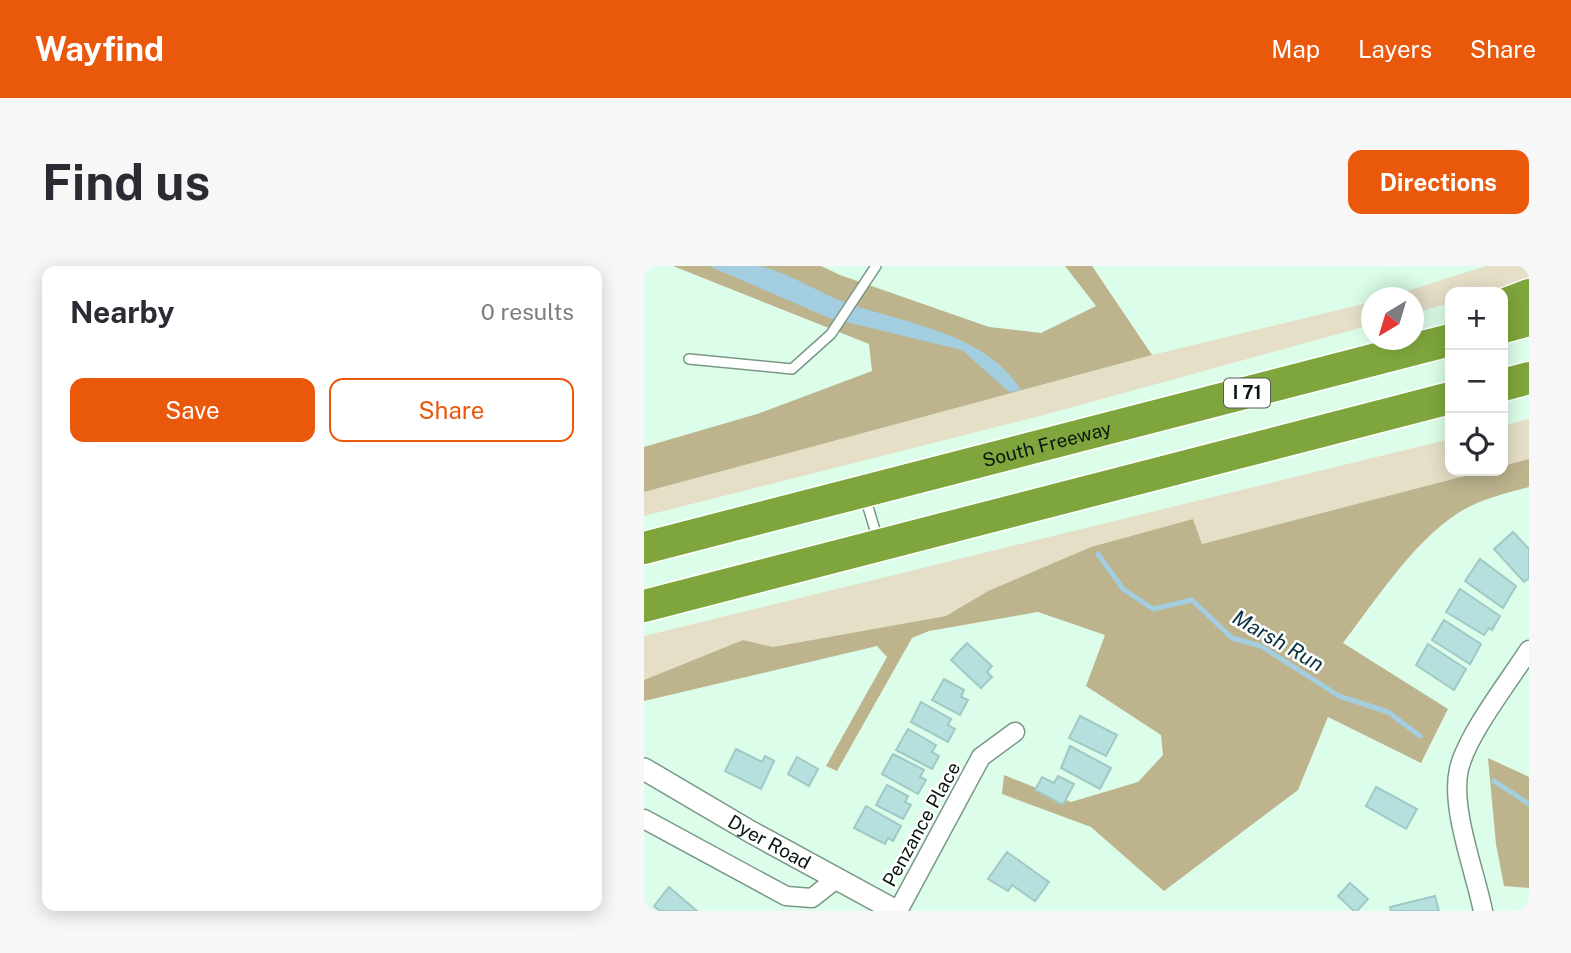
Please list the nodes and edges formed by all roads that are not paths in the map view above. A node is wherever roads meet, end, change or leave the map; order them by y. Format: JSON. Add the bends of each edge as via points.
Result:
{"nodes":[{"id":1,"x":876,"y":266,"type":"edge"},
{"id":2,"x":1529,"y":295,"type":"edge"},
{"id":3,"x":1508,"y":303,"type":"edge"},
{"id":4,"x":1529,"y":320,"type":"edge"},
{"id":5,"x":1508,"y":326,"type":"edge"},
{"id":6,"x":1442,"y":340,"type":"edge"},
{"id":7,"x":689,"y":359,"type":"dead end"},
{"id":8,"x":1529,"y":378,"type":"edge"},
{"id":9,"x":1508,"y":384,"type":"edge"},
{"id":10,"x":1445,"y":399,"type":"edge"},
{"id":11,"x":863,"y":492,"type":"junction"},
{"id":12,"x":879,"y":545,"type":"junction"},
{"id":13,"x":644,"y":548,"type":"edge"},
{"id":14,"x":644,"y":606,"type":"edge"},
{"id":15,"x":1529,"y":650,"type":"edge"},
{"id":16,"x":1015,"y":732,"type":"dead end"},
{"id":17,"x":644,"y":769,"type":"edge"},
{"id":18,"x":644,"y":819,"type":"edge"},
{"id":19,"x":836,"y":879,"type":"junction"},
{"id":20,"x":897,"y":911,"type":"edge"},
{"id":21,"x":1483,"y":911,"type":"edge"}],
"edges":[{"from":1,"to":7,"type":"lane","via":[[831,334],[792,369]]},
{"from":2,"to":3,"type":"highway"},
{"from":4,"to":5,"type":"highway"},
{"from":6,"to":11,"type":"highway","name":"South Freeway","number":"I 71"},
{"from":8,"to":9,"type":"highway"},
{"from":10,"to":12,"type":"highway"},
{"from":11,"to":12,"type":"lane"},
{"from":11,"to":13,"type":"highway","name":"South Freeway","number":"I 71"},
{"from":12,"to":14,"type":"highway"},
{"from":15,"to":21,"type":"street","via":[[1466,747],[1459,771],[1463,831]]},
{"from":16,"to":20,"type":"street","name":"Penzance Place","via":[[981,757]]},
{"from":17,"to":19,"type":"street","name":"Dyer Road"},
{"from":18,"to":19,"type":"street","via":[[786,896],[812,898]]},
{"from":19,"to":20,"type":"street","name":"Dyer Road"}]}
